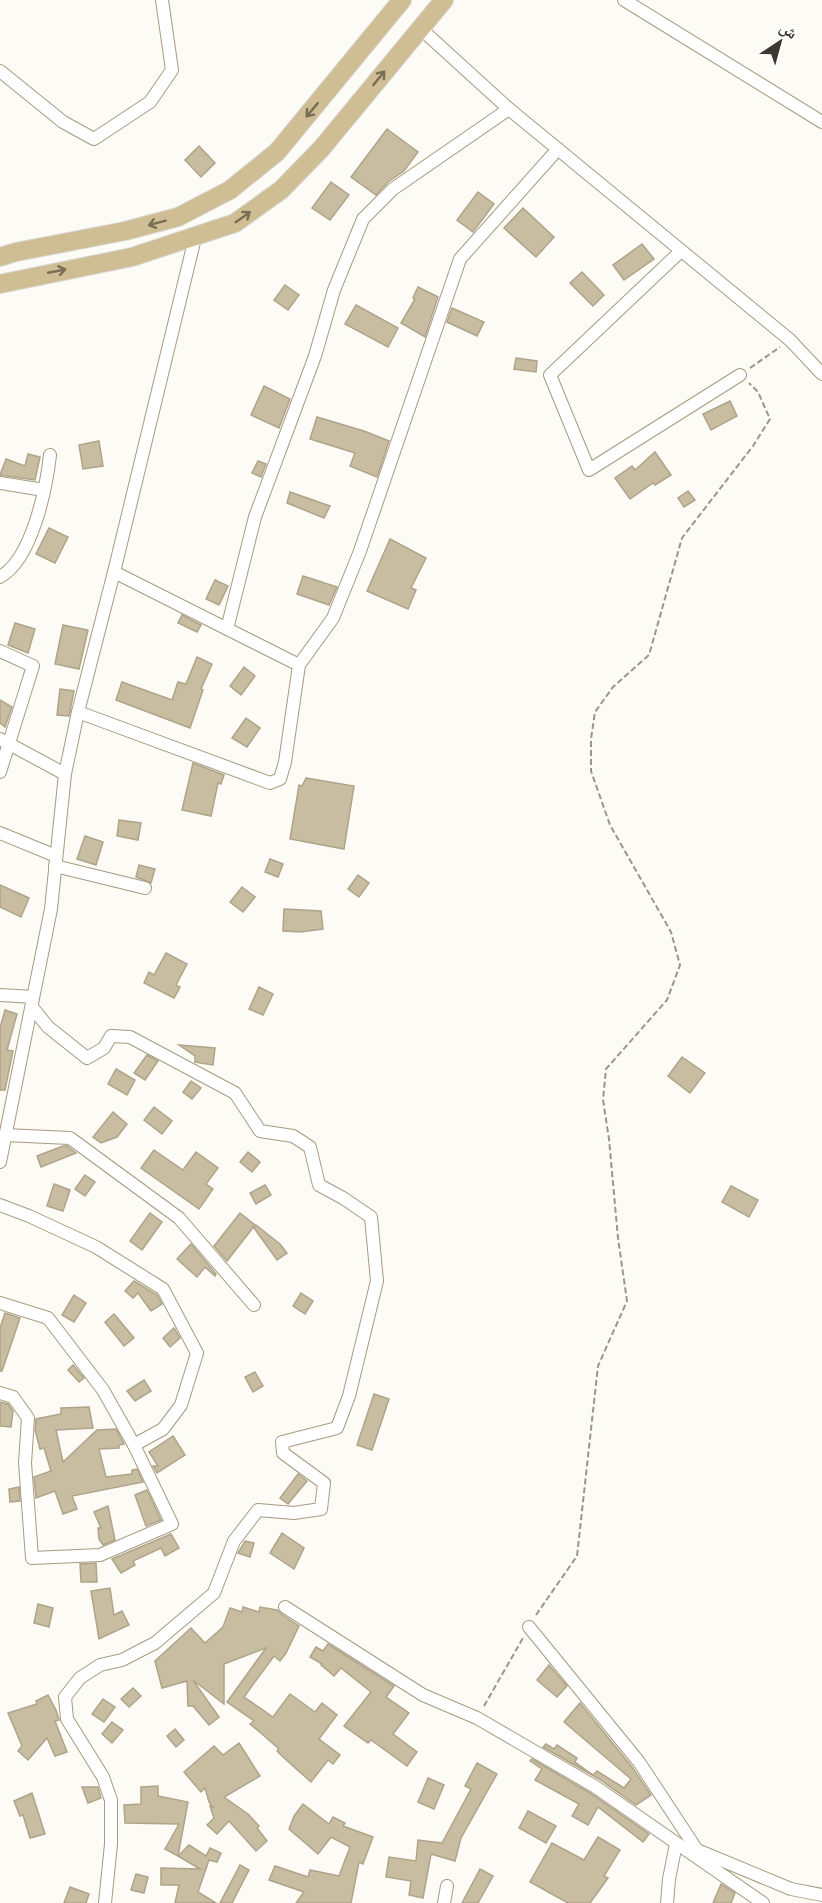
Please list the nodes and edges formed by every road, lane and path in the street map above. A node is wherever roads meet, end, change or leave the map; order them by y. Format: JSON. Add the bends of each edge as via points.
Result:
{"nodes":[{"id":1,"x":162,"y":0,"type":"edge"},
{"id":2,"x":402,"y":0,"type":"edge"},
{"id":3,"x":444,"y":0,"type":"edge"},
{"id":4,"x":624,"y":0,"type":"edge"},
{"id":5,"x":420,"y":28,"type":"junction"},
{"id":6,"x":0,"y":71,"type":"edge"},
{"id":7,"x":509,"y":109,"type":"junction"},
{"id":8,"x":822,"y":122,"type":"edge"},
{"id":9,"x":558,"y":149,"type":"junction"},
{"id":10,"x":195,"y":238,"type":"junction"},
{"id":11,"x":681,"y":251,"type":"junction"},
{"id":12,"x":0,"y":257,"type":"edge"},
{"id":13,"x":0,"y":284,"type":"edge"},
{"id":14,"x":790,"y":340,"type":"junction"},
{"id":15,"x":822,"y":374,"type":"edge"},
{"id":16,"x":740,"y":375,"type":"junction"},
{"id":17,"x":50,"y":455,"type":"dead end"},
{"id":18,"x":0,"y":483,"type":"edge"},
{"id":19,"x":44,"y":490,"type":"junction"},
{"id":20,"x":114,"y":572,"type":"junction"},
{"id":21,"x":0,"y":577,"type":"edge"},
{"id":22,"x":226,"y":629,"type":"junction"},
{"id":23,"x":0,"y":651,"type":"edge"},
{"id":24,"x":299,"y":665,"type":"junction"},
{"id":25,"x":78,"y":712,"type":"junction"},
{"id":26,"x":5,"y":741,"type":"edge"},
{"id":27,"x":0,"y":772,"type":"edge"},
{"id":28,"x":65,"y":774,"type":"junction"},
{"id":29,"x":0,"y":833,"type":"edge"},
{"id":30,"x":56,"y":861,"type":"junction"},
{"id":31,"x":145,"y":888,"type":"dead end"},
{"id":32,"x":0,"y":995,"type":"edge"},
{"id":33,"x":32,"y":1002,"type":"junction"},
{"id":34,"x":5,"y":1135,"type":"junction"},
{"id":35,"x":0,"y":1162,"type":"edge"},
{"id":36,"x":0,"y":1205,"type":"edge"},
{"id":37,"x":0,"y":1303,"type":"edge"},
{"id":38,"x":254,"y":1305,"type":"dead end"},
{"id":39,"x":0,"y":1393,"type":"edge"},
{"id":40,"x":134,"y":1445,"type":"junction"},
{"id":41,"x":285,"y":1607,"type":"dead end"},
{"id":42,"x":529,"y":1627,"type":"junction"},
{"id":43,"x":477,"y":1718,"type":"junction"},
{"id":44,"x":676,"y":1844,"type":"junction"},
{"id":45,"x":447,"y":1886,"type":"dead end"},
{"id":46,"x":822,"y":1895,"type":"edge"},
{"id":47,"x":105,"y":1903,"type":"edge"},
{"id":48,"x":444,"y":1903,"type":"edge"},
{"id":49,"x":667,"y":1903,"type":"edge"},
{"id":50,"x":763,"y":1903,"type":"edge"}],
"edges":[{"from":1,"to":6,"type":"street","via":[[172,70],[150,102],[94,139],[63,122]]},
{"from":2,"to":12,"type":"main road","one_way":true,"via":[[277,152],[230,190],[178,217]]},
{"from":3,"to":5,"type":"main road"},
{"from":4,"to":8,"type":"street"},
{"from":5,"to":7,"type":"street"},
{"from":10,"to":5,"type":"main road","one_way":true,"via":[[235,223],[281,190],[321,149]]},
{"from":7,"to":9,"type":"street"},
{"from":7,"to":22,"type":"street","via":[[393,189],[363,219],[334,290],[315,356],[255,517]]},
{"from":9,"to":11,"type":"street"},
{"from":9,"to":24,"type":"street","via":[[460,259],[360,551],[333,618]]},
{"from":13,"to":10,"type":"main road","one_way":true,"via":[[132,257]]},
{"from":10,"to":20,"type":"street"},
{"from":11,"to":14,"type":"street"},
{"from":11,"to":16,"type":"street","via":[[550,375],[589,470]]},
{"from":14,"to":15,"type":"street"},
{"from":14,"to":16,"type":"path"},
{"from":16,"to":42,"type":"path","via":[[758,392],[770,419],[682,538],[649,655],[613,687],[595,712],[591,771],[610,825],[671,932],[680,965],[667,1000],[606,1069],[603,1100],[627,1301],[598,1366],[577,1556]]},
{"from":17,"to":19,"type":"street"},
{"from":18,"to":19,"type":"street"},
{"from":19,"to":21,"type":"street","via":[[32,535],[9,572]]},
{"from":20,"to":22,"type":"street"},
{"from":20,"to":25,"type":"street"},
{"from":22,"to":24,"type":"street"},
{"from":23,"to":26,"type":"street","via":[[33,666]]},
{"from":24,"to":25,"type":"street","via":[[285,762],[280,779],[270,783]]},
{"from":25,"to":28,"type":"street"},
{"from":26,"to":27,"type":"street"},
{"from":26,"to":28,"type":"street"},
{"from":28,"to":30,"type":"street"},
{"from":29,"to":30,"type":"street"},
{"from":30,"to":31,"type":"street"},
{"from":30,"to":33,"type":"street","via":[[51,909]]},
{"from":32,"to":33,"type":"street"},
{"from":33,"to":34,"type":"street"},
{"from":33,"to":47,"type":"street","via":[[48,1027],[87,1058],[104,1048],[111,1036],[130,1037],[235,1093],[260,1131],[293,1136],[310,1147],[319,1185],[371,1217],[377,1281],[349,1396],[337,1428],[282,1442],[283,1453],[324,1483],[321,1509],[294,1513],[258,1510],[234,1540],[214,1593],[155,1643],[122,1660],[100,1665],[80,1678],[64,1697],[67,1719],[104,1777],[111,1800]]},
{"from":34,"to":35,"type":"street"},
{"from":34,"to":38,"type":"street","via":[[70,1138],[179,1218]]},
{"from":36,"to":40,"type":"street","via":[[96,1247],[164,1289],[197,1353],[181,1405],[163,1429]]},
{"from":37,"to":40,"type":"street","via":[[48,1318],[103,1389]]},
{"from":39,"to":40,"type":"street","via":[[13,1397],[28,1418],[25,1463],[32,1558],[100,1555],[172,1524]]},
{"from":41,"to":43,"type":"street","via":[[423,1695]]},
{"from":42,"to":43,"type":"path"},
{"from":42,"to":46,"type":"street","via":[[639,1762],[697,1850],[791,1889]]},
{"from":43,"to":44,"type":"street","via":[[594,1786]]},
{"from":44,"to":49,"type":"street"},
{"from":44,"to":50,"type":"street"},
{"from":45,"to":48,"type":"street"}]}
